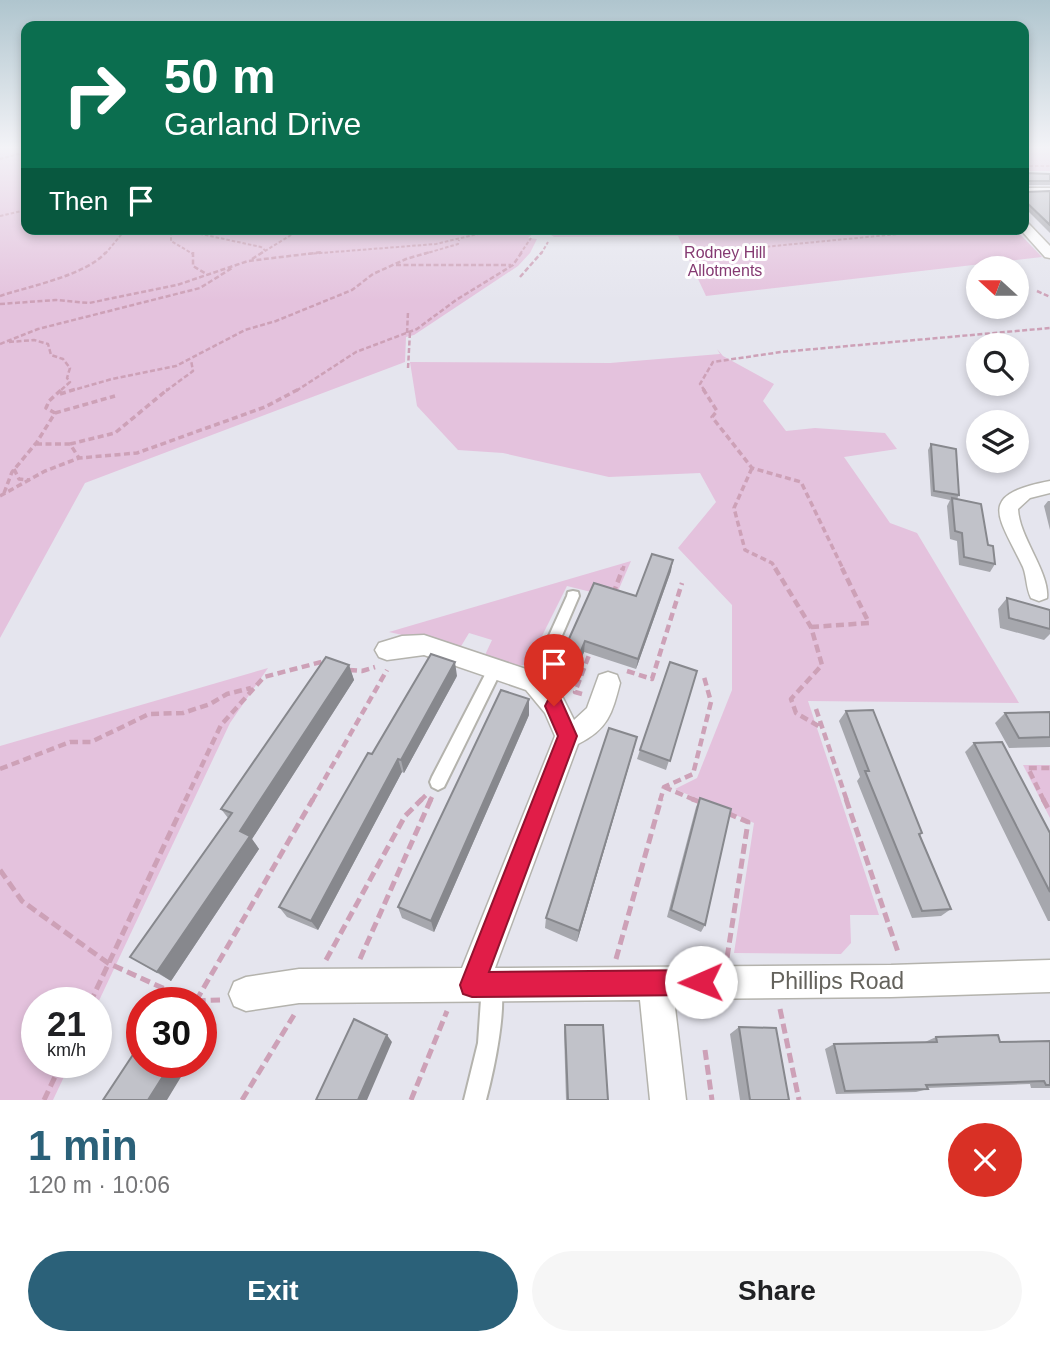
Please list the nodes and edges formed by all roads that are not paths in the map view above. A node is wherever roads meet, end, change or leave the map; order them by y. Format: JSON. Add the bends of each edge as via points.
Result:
{"nodes":[{"id":1,"x":1029,"y":231,"type":"edge"},
{"id":2,"x":1050,"y":254,"type":"edge"},
{"id":3,"x":1050,"y":487,"type":"edge"},
{"id":4,"x":1040,"y":592,"type":"dead end"},
{"id":5,"x":573,"y":596,"type":"dead end"},
{"id":6,"x":387,"y":650,"type":"dead end"},
{"id":7,"x":495,"y":669,"type":"junction"},
{"id":8,"x":535,"y":682,"type":"junction"},
{"id":9,"x":605,"y":692,"type":"road end"},
{"id":10,"x":568,"y":736,"type":"junction"},
{"id":11,"x":438,"y":782,"type":"road end"},
{"id":12,"x":1050,"y":976,"type":"edge"},
{"id":13,"x":655,"y":983,"type":"junction"},
{"id":14,"x":474,"y":985,"type":"junction"},
{"id":15,"x":246,"y":994,"type":"road end"},
{"id":16,"x":475,"y":1100,"type":"edge"},
{"id":17,"x":668,"y":1100,"type":"edge"}],
"edges":[{"from":1,"to":2,"type":"street"},
{"from":3,"to":4,"type":"street","via":[[1023,493],[1012,500],[1008,510],[1009,523],[1035,571]]},
{"from":5,"to":8,"type":"lane"},
{"from":6,"to":7,"type":"street","via":[[424,645]]},
{"from":7,"to":8,"type":"street"},
{"from":7,"to":11,"type":"lane"},
{"from":8,"to":10,"type":"street","via":[[554,706]]},
{"from":9,"to":10,"type":"street","via":[[598,716]]},
{"from":10,"to":14,"type":"street"},
{"from":12,"to":13,"type":"street","name":"Phillips Road"},
{"from":13,"to":14,"type":"street","name":"Phillips Road"},
{"from":13,"to":17,"type":"street"},
{"from":14,"to":15,"type":"street","name":"Phillips Road","via":[[312,986]]},
{"from":14,"to":16,"type":"lane","via":[[490,1038]]}]}
